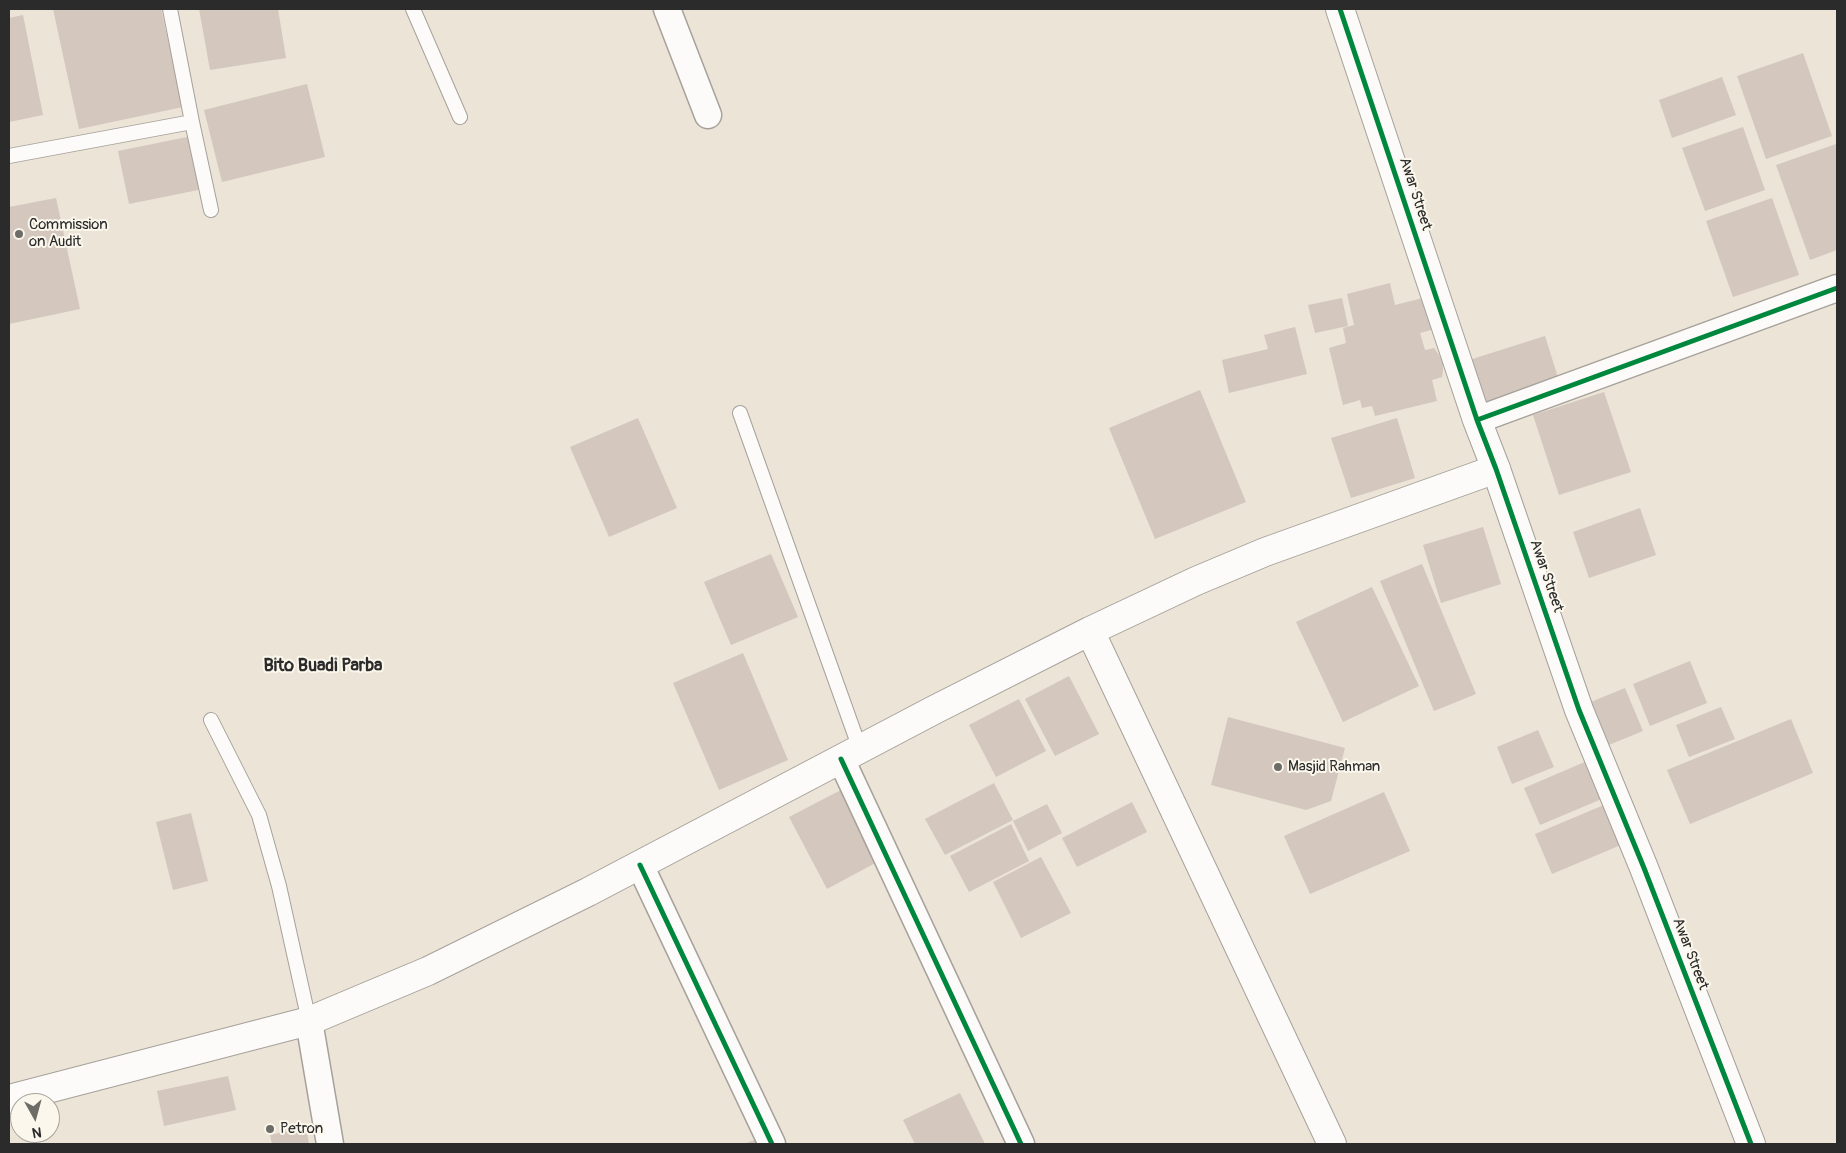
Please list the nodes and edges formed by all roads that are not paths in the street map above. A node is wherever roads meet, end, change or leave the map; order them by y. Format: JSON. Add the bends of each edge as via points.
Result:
{"nodes":[{"id":1,"x":170,"y":9,"type":"edge"},
{"id":2,"x":413,"y":9,"type":"edge"},
{"id":3,"x":667,"y":9,"type":"edge"},
{"id":4,"x":1340,"y":9,"type":"edge"},
{"id":5,"x":708,"y":115,"type":"dead end"},
{"id":6,"x":460,"y":117,"type":"dead end"},
{"id":7,"x":192,"y":122,"type":"junction"},
{"id":8,"x":9,"y":156,"type":"edge"},
{"id":9,"x":210,"y":210,"type":"dead end"},
{"id":10,"x":1837,"y":288,"type":"edge"},
{"id":11,"x":740,"y":413,"type":"dead end"},
{"id":12,"x":1477,"y":420,"type":"junction"},
{"id":13,"x":1496,"y":469,"type":"junction"},
{"id":14,"x":1090,"y":631,"type":"junction"},
{"id":15,"x":211,"y":720,"type":"dead end"},
{"id":16,"x":850,"y":754,"type":"junction"},
{"id":17,"x":640,"y":865,"type":"junction"},
{"id":18,"x":310,"y":1021,"type":"junction"},
{"id":19,"x":9,"y":1099,"type":"edge"},
{"id":20,"x":330,"y":1144,"type":"edge"},
{"id":21,"x":772,"y":1144,"type":"edge"},
{"id":22,"x":1021,"y":1144,"type":"edge"},
{"id":23,"x":1332,"y":1144,"type":"edge"},
{"id":24,"x":1751,"y":1144,"type":"edge"}],
"edges":[{"from":1,"to":7,"type":"lane"},
{"from":2,"to":6,"type":"lane"},
{"from":3,"to":5,"type":"street"},
{"from":4,"to":12,"type":"main road","name":"Awar Street"},
{"from":7,"to":8,"type":"lane"},
{"from":7,"to":9,"type":"lane"},
{"from":10,"to":12,"type":"street"},
{"from":11,"to":16,"type":"lane"},
{"from":12,"to":13,"type":"main road","name":"Awar Street"},
{"from":13,"to":14,"type":"main road","via":[[1265,552]]},
{"from":13,"to":24,"type":"main road","name":"Awar Street","via":[[1579,710]]},
{"from":14,"to":16,"type":"main road"},
{"from":14,"to":23,"type":"main road"},
{"from":15,"to":18,"type":"lane","via":[[259,815]]},
{"from":16,"to":17,"type":"main road"},
{"from":16,"to":22,"type":"street"},
{"from":17,"to":18,"type":"main road","via":[[428,971]]},
{"from":17,"to":21,"type":"street"},
{"from":18,"to":19,"type":"main road"},
{"from":18,"to":20,"type":"street"}]}
